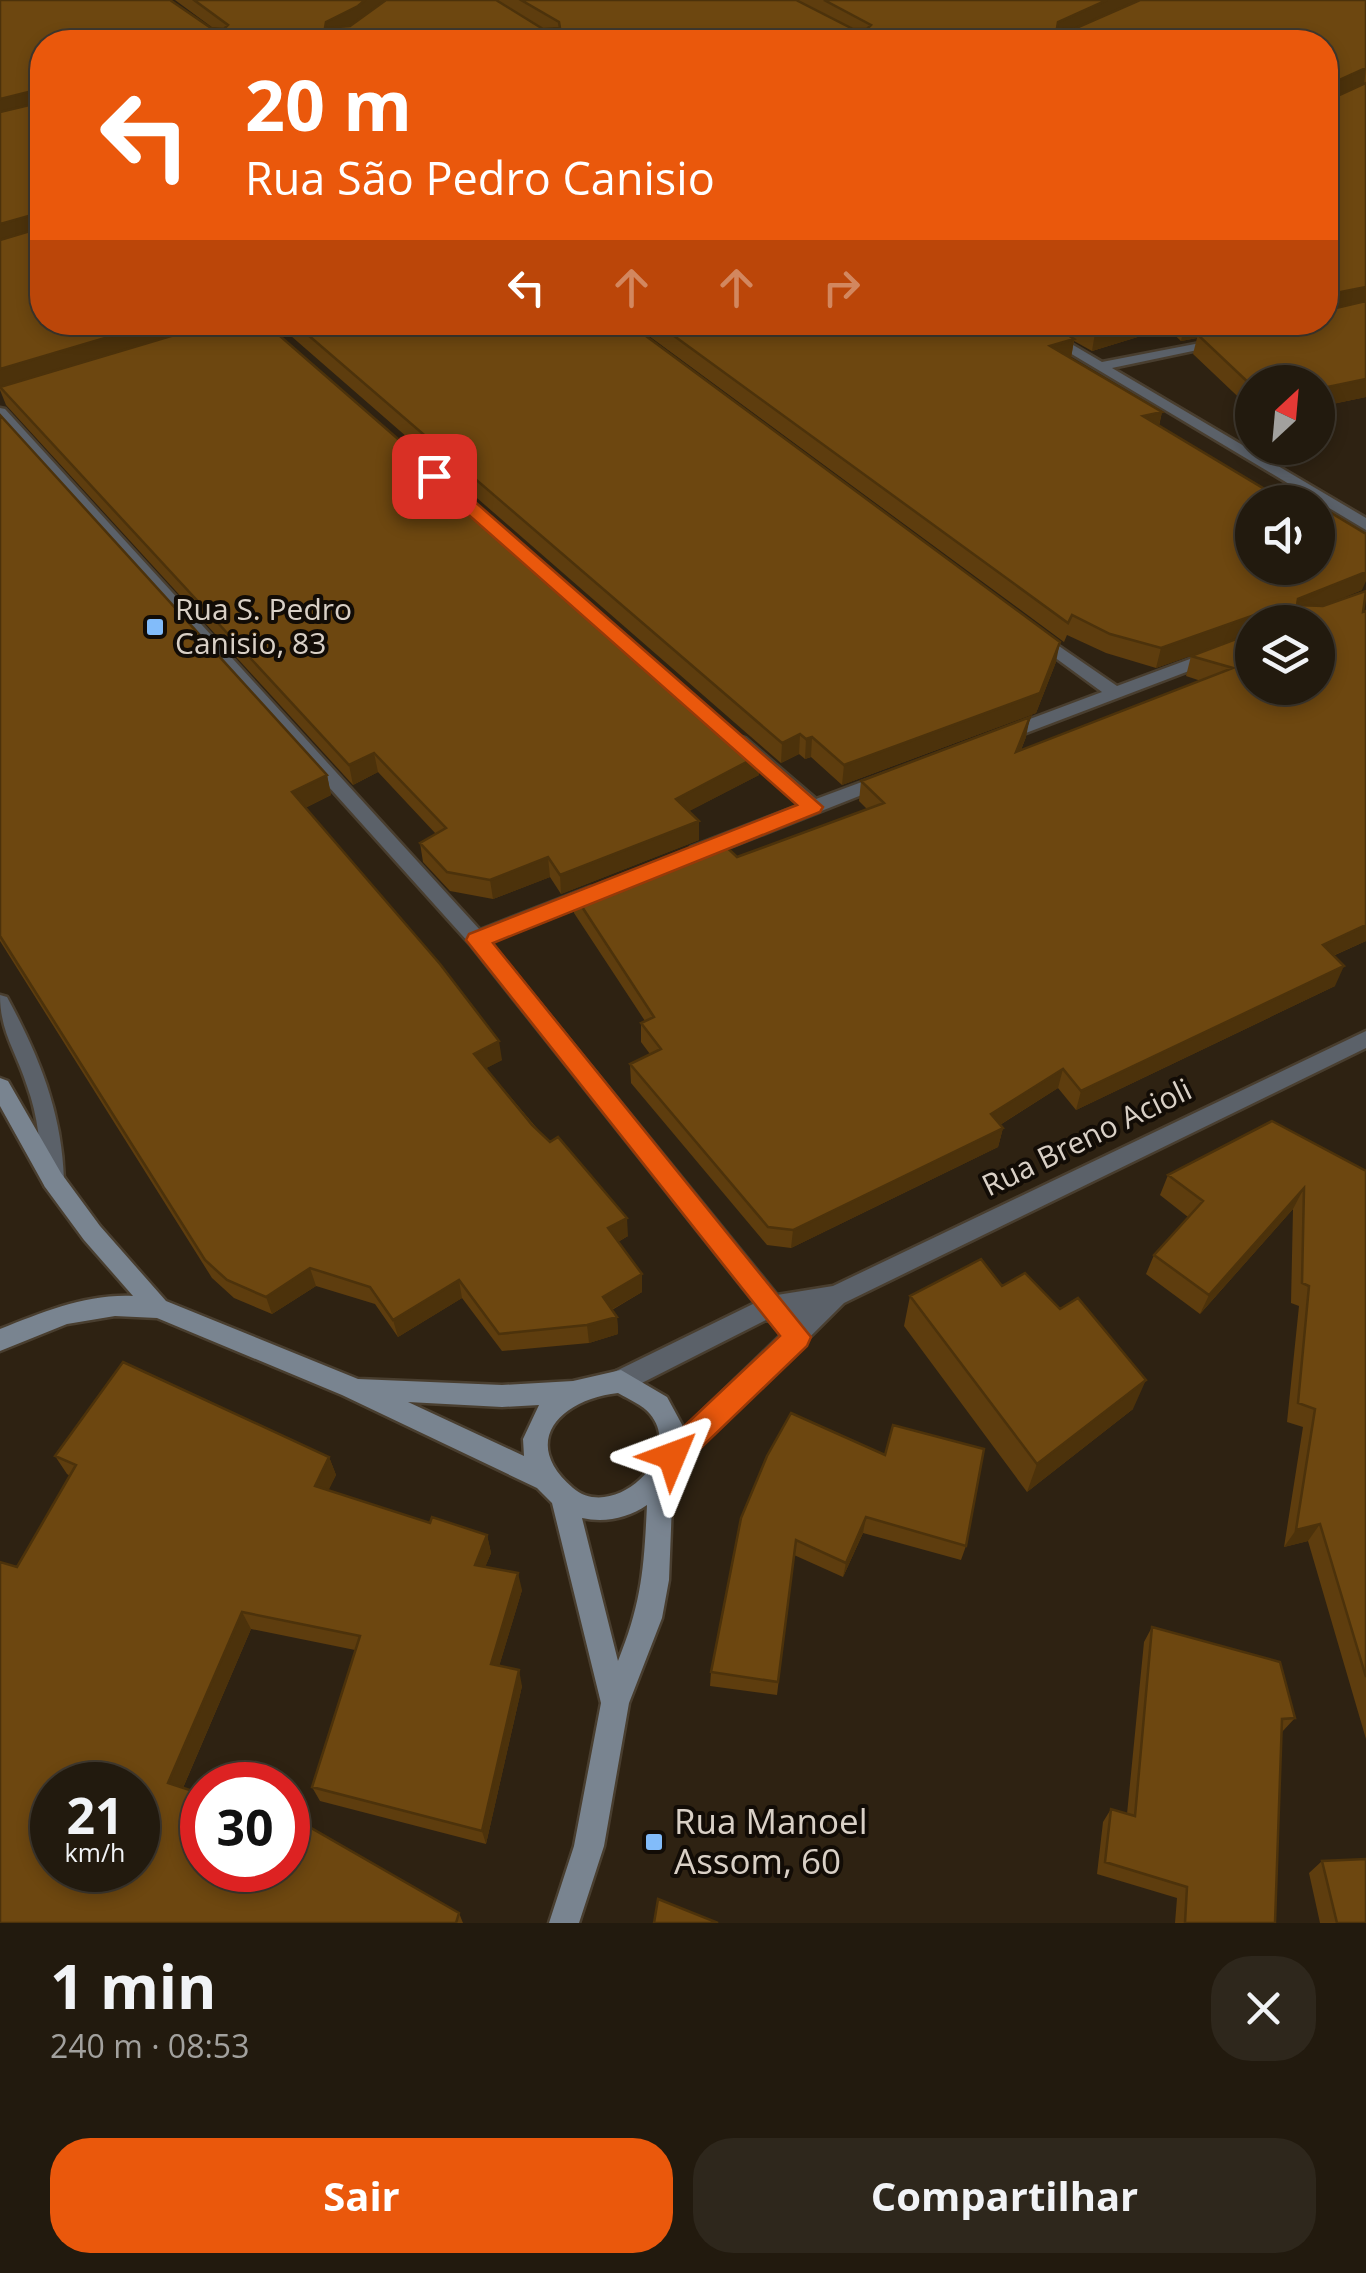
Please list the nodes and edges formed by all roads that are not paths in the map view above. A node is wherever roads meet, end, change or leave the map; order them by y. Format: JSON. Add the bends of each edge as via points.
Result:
{"nodes":[{"id":1,"x":1046,"y":335,"type":"edge"},
{"id":2,"x":1234,"y":338,"type":"edge"},
{"id":3,"x":1099,"y":367,"type":"junction"},
{"id":4,"x":0,"y":412,"type":"edge"},
{"id":5,"x":1366,"y":525,"type":"edge"},
{"id":6,"x":1021,"y":624,"type":"edge"},
{"id":7,"x":1235,"y":648,"type":"edge"},
{"id":8,"x":1115,"y":694,"type":"junction"},
{"id":9,"x":723,"y":728,"type":"edge"},
{"id":10,"x":990,"y":740,"type":"edge"},
{"id":11,"x":902,"y":774,"type":"edge"},
{"id":12,"x":813,"y":807,"type":"junction"},
{"id":13,"x":672,"y":863,"type":"edge"},
{"id":14,"x":618,"y":884,"type":"edge"},
{"id":15,"x":477,"y":940,"type":"junction"},
{"id":16,"x":0,"y":1003,"type":"edge"},
{"id":17,"x":1366,"y":1039,"type":"edge"},
{"id":18,"x":0,"y":1087,"type":"edge"},
{"id":19,"x":53,"y":1180,"type":"junction"},
{"id":20,"x":836,"y":1296,"type":"junction"},
{"id":21,"x":772,"y":1306,"type":"junction"},
{"id":22,"x":158,"y":1308,"type":"junction"},
{"id":23,"x":797,"y":1337,"type":"junction"},
{"id":24,"x":0,"y":1340,"type":"edge"},
{"id":25,"x":621,"y":1382,"type":"junction"},
{"id":26,"x":351,"y":1387,"type":"junction"},
{"id":27,"x":570,"y":1390,"type":"junction"},
{"id":28,"x":667,"y":1468,"type":"junction"},
{"id":29,"x":555,"y":1489,"type":"junction"},
{"id":30,"x":615,"y":1702,"type":"junction"},
{"id":31,"x":564,"y":1923,"type":"edge"}],
"edges":[{"from":1,"to":3,"type":"street"},
{"from":2,"to":3,"type":"street"},
{"from":3,"to":5,"type":"street"},
{"from":4,"to":15,"type":"street"},
{"from":6,"to":8,"type":"street"},
{"from":7,"to":8,"type":"street"},
{"from":8,"to":10,"type":"street"},
{"from":9,"to":12,"type":"street"},
{"from":11,"to":12,"type":"street"},
{"from":12,"to":13,"type":"street"},
{"from":14,"to":15,"type":"street"},
{"from":15,"to":21,"type":"street"},
{"from":16,"to":19,"type":"street","via":[[46,1105]]},
{"from":17,"to":20,"type":"street","name":"Rua Breno Acioli"},
{"from":18,"to":19,"type":"street"},
{"from":19,"to":22,"type":"street"},
{"from":20,"to":21,"type":"street","name":"Rua Breno Acioli"},
{"from":20,"to":23,"type":"street","name":"Rua Breno Acioli"},
{"from":21,"to":23,"type":"street"},
{"from":21,"to":25,"type":"street","name":"Rua Breno Acioli"},
{"from":22,"to":24,"type":"street","via":[[66,1314]]},
{"from":22,"to":26,"type":"street"},
{"from":23,"to":28,"type":"street","name":"Rua Breno Acioli"},
{"from":25,"to":27,"type":"street"},
{"from":25,"to":28,"type":"street","via":[[663,1408],[672,1432]]},
{"from":26,"to":27,"type":"street","via":[[502,1396]]},
{"from":26,"to":29,"type":"street"},
{"from":27,"to":29,"type":"street","via":[[538,1430],[538,1456]]},
{"from":28,"to":29,"type":"street","via":[[642,1498],[617,1508],[590,1508]]},
{"from":28,"to":30,"type":"street","via":[[650,1618]]},
{"from":29,"to":30,"type":"street"},
{"from":30,"to":31,"type":"street","via":[[589,1846]]}]}
